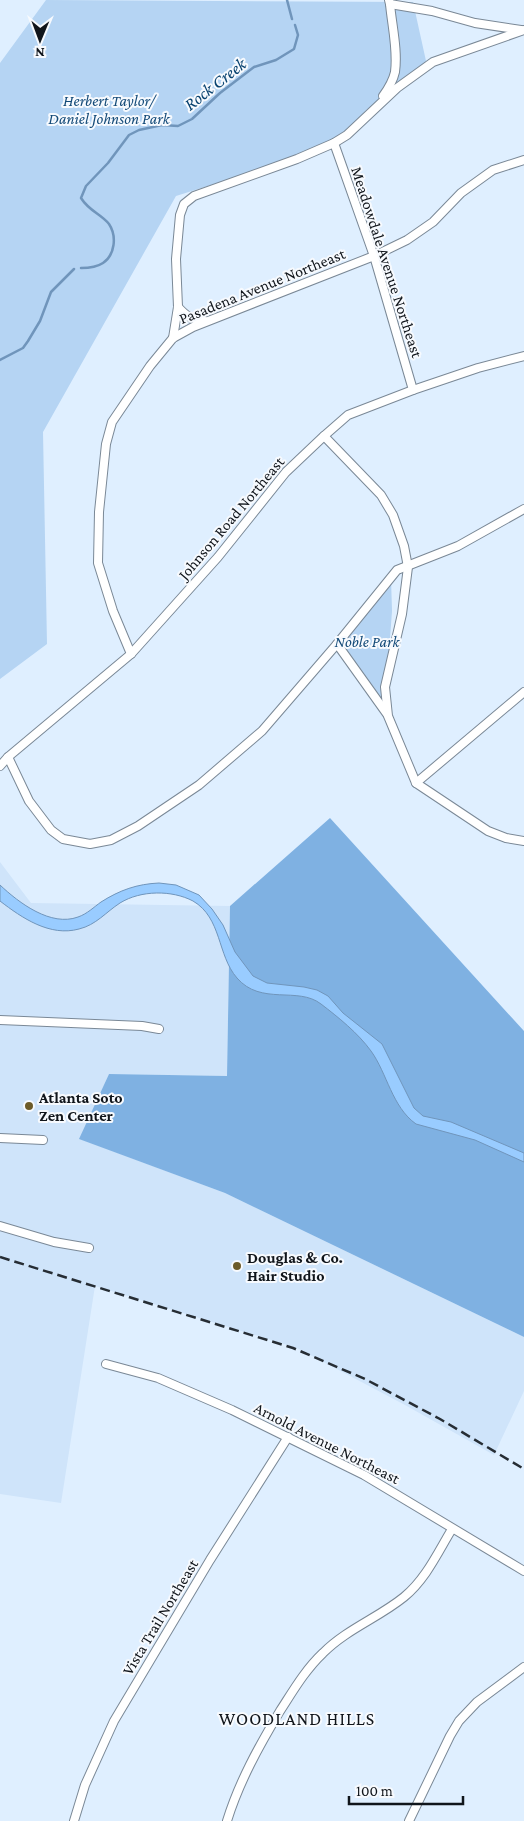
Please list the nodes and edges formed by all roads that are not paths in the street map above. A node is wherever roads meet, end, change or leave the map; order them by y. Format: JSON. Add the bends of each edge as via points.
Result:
{"nodes":[{"id":1,"x":389,"y":2,"type":"edge"},
{"id":2,"x":523,"y":30,"type":"edge"},
{"id":3,"x":378,"y":104,"type":"junction"},
{"id":4,"x":334,"y":143,"type":"junction"},
{"id":5,"x":524,"y":160,"type":"edge"},
{"id":6,"x":374,"y":256,"type":"junction"},
{"id":7,"x":178,"y":307,"type":"junction"},
{"id":8,"x":207,"y":321,"type":"junction"},
{"id":9,"x":174,"y":338,"type":"junction"},
{"id":10,"x":524,"y":356,"type":"edge"},
{"id":11,"x":413,"y":390,"type":"junction"},
{"id":12,"x":324,"y":436,"type":"junction"},
{"id":13,"x":524,"y":509,"type":"edge"},
{"id":14,"x":408,"y":567,"type":"junction"},
{"id":15,"x":337,"y":644,"type":"junction"},
{"id":16,"x":131,"y":654,"type":"junction"},
{"id":17,"x":524,"y":692,"type":"edge"},
{"id":18,"x":388,"y":716,"type":"junction"},
{"id":19,"x":8,"y":757,"type":"junction"},
{"id":20,"x":0,"y":766,"type":"edge"},
{"id":21,"x":416,"y":783,"type":"junction"},
{"id":22,"x":524,"y":841,"type":"edge"},
{"id":23,"x":0,"y":1020,"type":"edge"},
{"id":24,"x":159,"y":1029,"type":"dead end"},
{"id":25,"x":0,"y":1138,"type":"edge"},
{"id":26,"x":43,"y":1140,"type":"dead end"},
{"id":27,"x":0,"y":1226,"type":"edge"},
{"id":28,"x":89,"y":1248,"type":"dead end"},
{"id":29,"x":106,"y":1364,"type":"dead end"},
{"id":30,"x":288,"y":1437,"type":"junction"},
{"id":31,"x":452,"y":1529,"type":"junction"},
{"id":32,"x":524,"y":1571,"type":"edge"},
{"id":33,"x":524,"y":1667,"type":"edge"},
{"id":34,"x":74,"y":1821,"type":"edge"},
{"id":35,"x":227,"y":1821,"type":"edge"},
{"id":36,"x":409,"y":1821,"type":"edge"}],
"edges":[{"from":1,"to":2,"type":"street"},
{"from":1,"to":3,"type":"street","via":[[395,73]]},
{"from":2,"to":3,"type":"street","via":[[433,62]]},
{"from":3,"to":4,"type":"street","via":[[347,135]]},
{"from":4,"to":6,"type":"street","name":"Meadowdale Avenue Northeast"},
{"from":4,"to":7,"type":"street","via":[[194,196],[184,204],[177,239]]},
{"from":5,"to":6,"type":"street","name":"Pasadena Avenue Northeast","via":[[493,170],[461,193],[433,222],[407,240]]},
{"from":6,"to":8,"type":"street","name":"Pasadena Avenue Northeast"},
{"from":6,"to":11,"type":"street","name":"Meadowdale Avenue Northeast"},
{"from":7,"to":8,"type":"street","via":[[193,320]]},
{"from":7,"to":9,"type":"street"},
{"from":8,"to":9,"type":"street","name":"Pasadena Avenue Northeast"},
{"from":9,"to":16,"type":"street","name":"Pasadena Avenue Northeast","via":[[150,366],[112,422],[106,444],[98,563]]},
{"from":10,"to":11,"type":"street","name":"Johnson Road Northeast"},
{"from":11,"to":12,"type":"street","name":"Johnson Road Northeast","via":[[348,415]]},
{"from":12,"to":14,"type":"street","via":[[381,495],[393,515]]},
{"from":12,"to":16,"type":"street","name":"Johnson Road Northeast","via":[[286,472],[218,557]]},
{"from":13,"to":14,"type":"street","via":[[458,546]]},
{"from":14,"to":15,"type":"street","via":[[397,570]]},
{"from":14,"to":18,"type":"street","via":[[402,614],[385,687]]},
{"from":15,"to":18,"type":"street"},
{"from":15,"to":19,"type":"street","via":[[255,736],[199,785],[111,840],[90,844],[63,839],[51,830],[29,801]]},
{"from":16,"to":19,"type":"street","name":"Johnson Road Northeast"},
{"from":17,"to":21,"type":"street"},
{"from":18,"to":21,"type":"street"},
{"from":19,"to":20,"type":"street","name":"Johnson Road Northeast"},
{"from":21,"to":22,"type":"street","via":[[488,831]]},
{"from":23,"to":24,"type":"street"},
{"from":25,"to":26,"type":"street"},
{"from":27,"to":28,"type":"street","via":[[54,1242]]},
{"from":29,"to":30,"type":"street","name":"Arnold Avenue Northeast","via":[[158,1378]]},
{"from":30,"to":31,"type":"street","name":"Arnold Avenue Northeast","via":[[364,1475]]},
{"from":30,"to":34,"type":"street","name":"Vista Trail Northeast","via":[[114,1721],[85,1785]]},
{"from":31,"to":32,"type":"street","name":"Arnold Avenue Northeast"},
{"from":31,"to":35,"type":"street","via":[[424,1575],[405,1596],[340,1638],[302,1675],[247,1770]]},
{"from":33,"to":36,"type":"street","via":[[477,1702],[459,1721]]}]}
